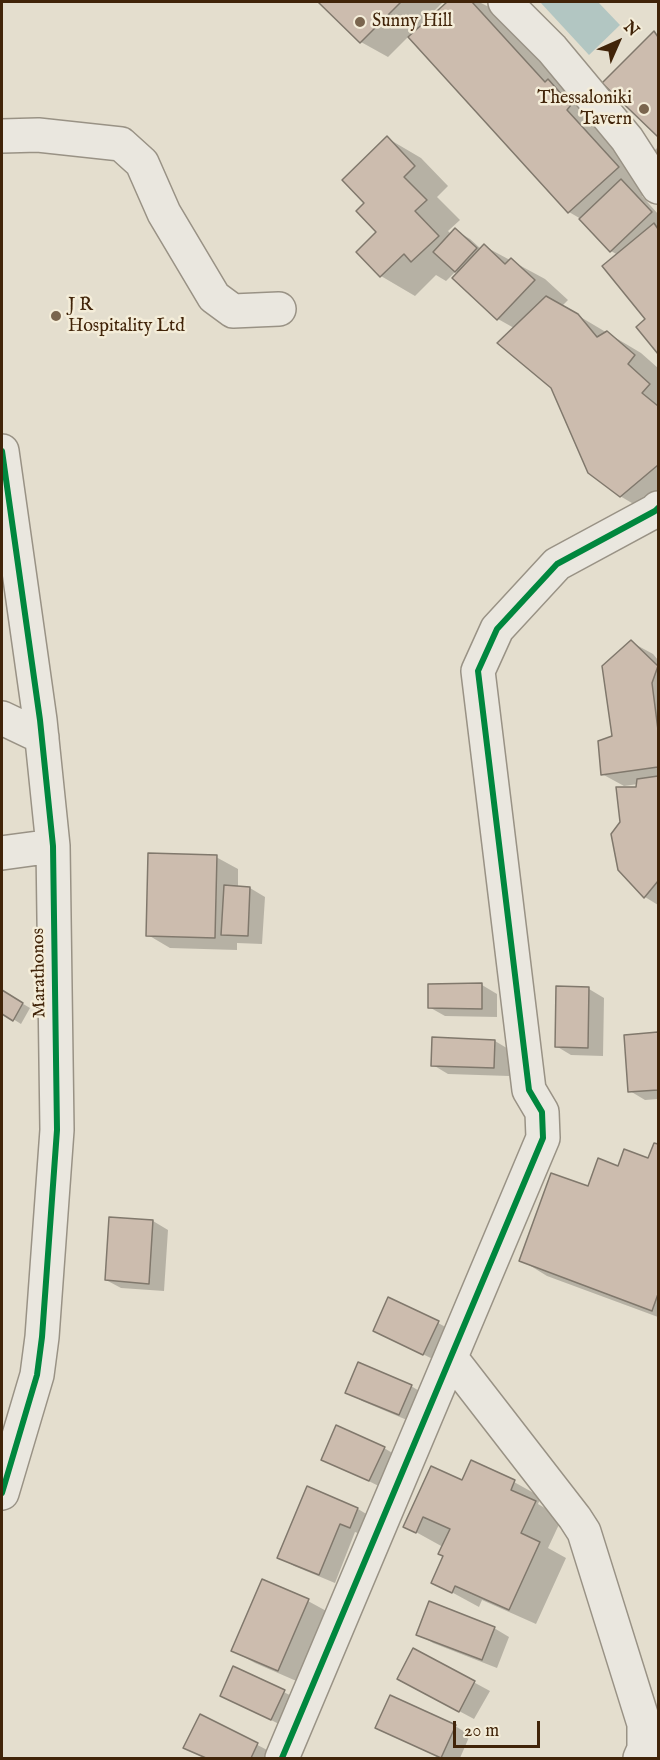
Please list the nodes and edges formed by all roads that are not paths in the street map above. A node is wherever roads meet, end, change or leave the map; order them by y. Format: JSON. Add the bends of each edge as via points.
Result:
{"nodes":[{"id":1,"x":505,"y":2,"type":"edge"},
{"id":2,"x":2,"y":136,"type":"edge"},
{"id":3,"x":658,"y":187,"type":"edge"},
{"id":4,"x":279,"y":309,"type":"dead end"},
{"id":5,"x":2,"y":451,"type":"edge"},
{"id":6,"x":658,"y":508,"type":"edge"},
{"id":7,"x":2,"y":718,"type":"edge"},
{"id":8,"x":42,"y":737,"type":"junction"},
{"id":9,"x":53,"y":846,"type":"junction"},
{"id":10,"x":2,"y":853,"type":"edge"},
{"id":11,"x":451,"y":1358,"type":"junction"},
{"id":12,"x":2,"y":1493,"type":"edge"},
{"id":13,"x":282,"y":1758,"type":"edge"},
{"id":14,"x":640,"y":1758,"type":"edge"}],
"edges":[{"from":1,"to":3,"type":"street","via":[[552,49],[627,140]]},
{"from":2,"to":4,"type":"street","via":[[38,135],[121,144],[142,163],[164,213],[214,297],[233,311]]},
{"from":5,"to":8,"type":"street","name":"Marathonos"},
{"from":6,"to":11,"type":"street","via":[[557,564],[497,629],[478,671],[529,1090],[542,1112],[543,1138]]},
{"from":7,"to":8,"type":"street"},
{"from":8,"to":9,"type":"street","name":"Marathonos"},
{"from":9,"to":10,"type":"street"},
{"from":9,"to":12,"type":"street","name":"Marathonos","via":[[57,1130],[42,1336],[37,1375]]},
{"from":11,"to":13,"type":"street"},
{"from":11,"to":14,"type":"street","via":[[584,1532],[644,1724]]}]}
